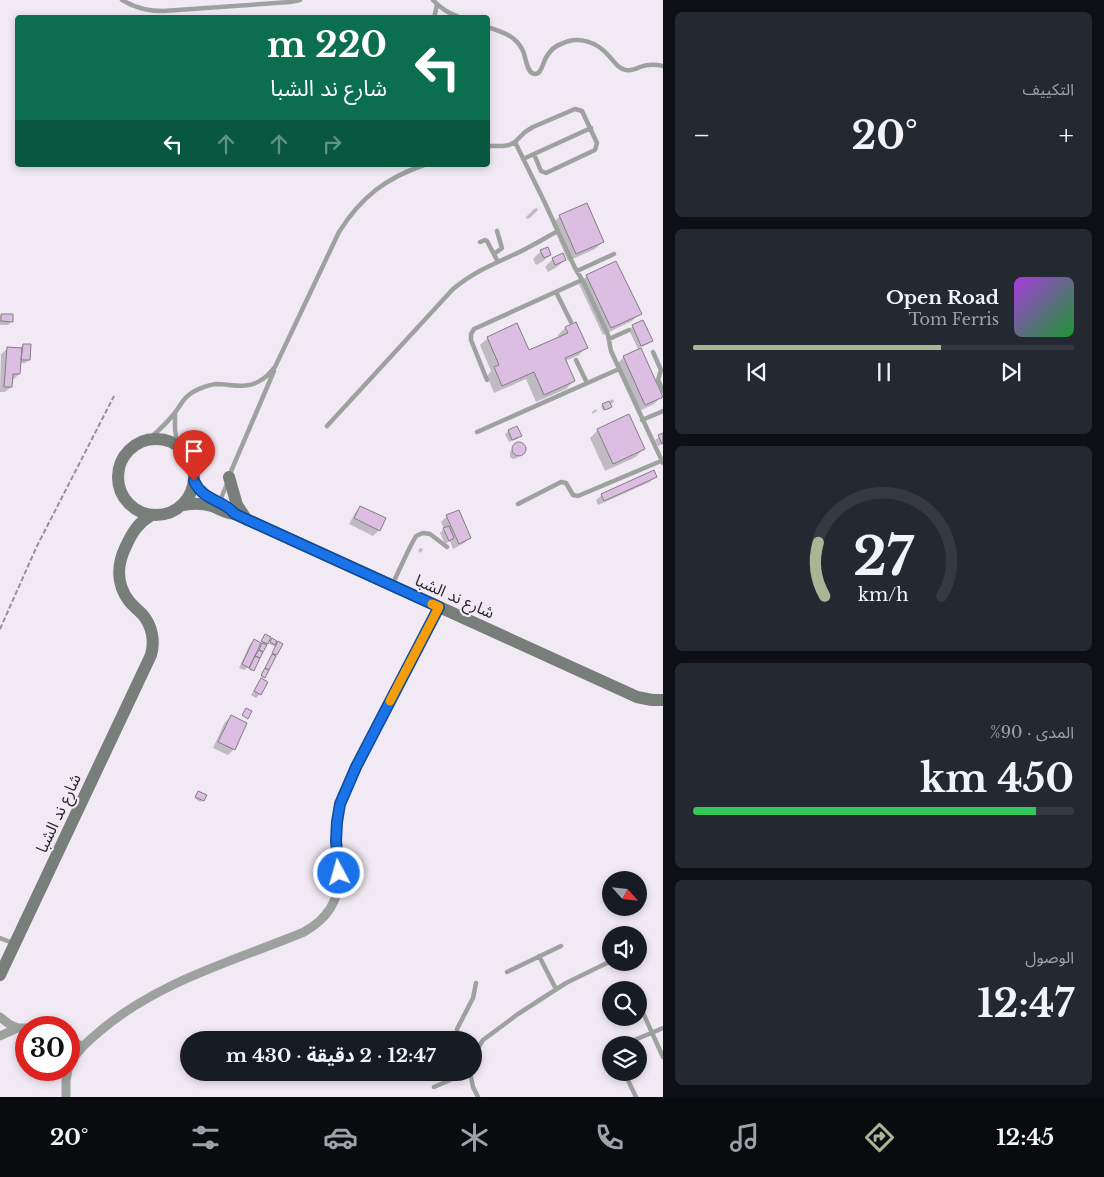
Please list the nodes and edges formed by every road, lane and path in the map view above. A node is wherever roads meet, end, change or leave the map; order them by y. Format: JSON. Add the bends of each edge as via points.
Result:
{"nodes":[{"id":1,"x":122,"y":0,"type":"edge"},
{"id":2,"x":300,"y":0,"type":"edge"},
{"id":3,"x":432,"y":0,"type":"edge"},
{"id":4,"x":437,"y":5,"type":"junction"},
{"id":5,"x":435,"y":15,"type":"edge"},
{"id":6,"x":453,"y":15,"type":"edge"},
{"id":7,"x":490,"y":28,"type":"edge"},
{"id":8,"x":663,"y":66,"type":"edge"},
{"id":9,"x":591,"y":128,"type":"junction"},
{"id":10,"x":514,"y":142,"type":"junction"},
{"id":11,"x":490,"y":146,"type":"edge"},
{"id":12,"x":534,"y":154,"type":"junction"},
{"id":13,"x":523,"y":159,"type":"junction"},
{"id":14,"x":418,"y":167,"type":"edge"},
{"id":15,"x":498,"y":231,"type":"dead end"},
{"id":16,"x":558,"y":232,"type":"junction"},
{"id":17,"x":480,"y":242,"type":"dead end"},
{"id":18,"x":494,"y":254,"type":"junction"},
{"id":19,"x":614,"y":254,"type":"dead end"},
{"id":20,"x":498,"y":262,"type":"junction"},
{"id":21,"x":577,"y":271,"type":"junction"},
{"id":22,"x":582,"y":280,"type":"junction"},
{"id":23,"x":556,"y":292,"type":"junction"},
{"id":24,"x":572,"y":322,"type":"dead end"},
{"id":25,"x":629,"y":330,"type":"dead end"},
{"id":26,"x":609,"y":339,"type":"junction"},
{"id":27,"x":653,"y":352,"type":"dead end"},
{"id":28,"x":576,"y":360,"type":"dead end"},
{"id":29,"x":275,"y":367,"type":"junction"},
{"id":30,"x":618,"y":369,"type":"junction"},
{"id":31,"x":487,"y":380,"type":"dead end"},
{"id":32,"x":587,"y":383,"type":"junction"},
{"id":33,"x":663,"y":391,"type":"edge"},
{"id":34,"x":114,"y":396,"type":"dead end"},
{"id":35,"x":663,"y":410,"type":"edge"},
{"id":36,"x":176,"y":412,"type":"junction"},
{"id":37,"x":642,"y":420,"type":"junction"},
{"id":38,"x":327,"y":426,"type":"dead end"},
{"id":39,"x":477,"y":432,"type":"dead end"},
{"id":40,"x":148,"y":440,"type":"junction"},
{"id":41,"x":177,"y":445,"type":"junction"},
{"id":42,"x":662,"y":460,"type":"edge"},
{"id":43,"x":229,"y":477,"type":"junction"},
{"id":44,"x":194,"y":481,"type":"junction"},
{"id":45,"x":219,"y":503,"type":"junction"},
{"id":46,"x":518,"y":504,"type":"dead end"},
{"id":47,"x":128,"y":505,"type":"junction"},
{"id":48,"x":183,"y":505,"type":"junction"},
{"id":49,"x":235,"y":514,"type":"junction"},
{"id":50,"x":150,"y":516,"type":"junction"},
{"id":51,"x":247,"y":520,"type":"junction"},
{"id":52,"x":447,"y":547,"type":"dead end"},
{"id":53,"x":392,"y":586,"type":"junction"},
{"id":54,"x":439,"y":607,"type":"junction"},
{"id":55,"x":0,"y":629,"type":"edge"},
{"id":56,"x":146,"y":665,"type":"junction"},
{"id":57,"x":663,"y":700,"type":"edge"},
{"id":58,"x":0,"y":938,"type":"edge"},
{"id":59,"x":15,"y":943,"type":"junction"},
{"id":60,"x":561,"y":946,"type":"dead end"},
{"id":61,"x":539,"y":956,"type":"junction"},
{"id":62,"x":602,"y":966,"type":"edge"},
{"id":63,"x":507,"y":972,"type":"dead end"},
{"id":64,"x":0,"y":975,"type":"edge"},
{"id":65,"x":476,"y":983,"type":"dead end"},
{"id":66,"x":556,"y":989,"type":"junction"},
{"id":67,"x":0,"y":1017,"type":"edge"},
{"id":68,"x":647,"y":1022,"type":"edge"},
{"id":69,"x":15,"y":1027,"type":"edge"},
{"id":70,"x":663,"y":1028,"type":"edge"},
{"id":71,"x":15,"y":1029,"type":"edge"},
{"id":72,"x":457,"y":1031,"type":"edge"},
{"id":73,"x":652,"y":1033,"type":"junction"},
{"id":74,"x":0,"y":1036,"type":"edge"},
{"id":75,"x":645,"y":1036,"type":"edge"},
{"id":76,"x":482,"y":1042,"type":"edge"},
{"id":77,"x":82,"y":1047,"type":"joint"},
{"id":78,"x":80,"y":1049,"type":"edge"},
{"id":79,"x":663,"y":1057,"type":"edge"},
{"id":80,"x":66,"y":1081,"type":"edge"},
{"id":81,"x":447,"y":1081,"type":"edge"},
{"id":82,"x":472,"y":1081,"type":"edge"},
{"id":83,"x":628,"y":1081,"type":"edge"},
{"id":84,"x":434,"y":1086,"type":"dead end"},
{"id":85,"x":66,"y":1097,"type":"edge"},
{"id":86,"x":478,"y":1097,"type":"edge"},
{"id":87,"x":636,"y":1097,"type":"edge"}],
"edges":[{"from":1,"to":2,"type":"lane","via":[[144,9],[163,11]]},
{"from":3,"to":4,"type":"lane"},
{"from":4,"to":5,"type":"lane"},
{"from":4,"to":6,"type":"lane"},
{"from":7,"to":8,"type":"lane","via":[[509,35],[518,43],[533,74],[540,71],[553,49],[577,40],[601,48],[624,70],[648,65]]},
{"from":9,"to":10,"type":"lane","via":[[582,110],[575,109],[529,129]]},
{"from":9,"to":12,"type":"lane"},
{"from":9,"to":12,"type":"lane","via":[[598,146],[591,153],[546,173],[541,171]]},
{"from":10,"to":11,"type":"lane"},
{"from":10,"to":13,"type":"lane"},
{"from":12,"to":13,"type":"lane"},
{"from":13,"to":16,"type":"lane"},
{"from":14,"to":29,"type":"lane","via":[[385,182],[346,220]]},
{"from":15,"to":18,"type":"lane","via":[[503,247]]},
{"from":16,"to":20,"type":"lane"},
{"from":16,"to":21,"type":"lane"},
{"from":17,"to":18,"type":"lane","via":[[487,241]]},
{"from":18,"to":20,"type":"lane"},
{"from":19,"to":21,"type":"lane"},
{"from":20,"to":38,"type":"lane","via":[[474,273],[453,289]]},
{"from":21,"to":22,"type":"lane"},
{"from":22,"to":23,"type":"lane"},
{"from":22,"to":26,"type":"lane"},
{"from":23,"to":24,"type":"lane"},
{"from":23,"to":31,"type":"lane","via":[[472,332],[470,337]]},
{"from":25,"to":26,"type":"lane"},
{"from":26,"to":30,"type":"lane"},
{"from":27,"to":33,"type":"lane","via":[[661,370],[658,380]]},
{"from":28,"to":32,"type":"lane"},
{"from":29,"to":36,"type":"lane","via":[[251,385],[214,384],[200,389],[187,396]]},
{"from":29,"to":43,"type":"lane"},
{"from":30,"to":32,"type":"lane"},
{"from":30,"to":37,"type":"lane"},
{"from":32,"to":39,"type":"lane"},
{"from":34,"to":55,"type":"path"},
{"from":35,"to":37,"type":"lane"},
{"from":36,"to":40,"type":"lane"},
{"from":36,"to":41,"type":"lane","via":[[174,429]]},
{"from":37,"to":42,"type":"lane"},
{"from":40,"to":41,"type":"main road","via":[[166,440]]},
{"from":40,"to":47,"type":"main road","via":[[132,447],[119,465],[119,489]]},
{"from":41,"to":44,"type":"main road","via":[[192,463]]},
{"from":42,"to":46,"type":"lane","via":[[578,496],[561,482]]},
{"from":43,"to":45,"type":"lane"},
{"from":43,"to":51,"type":"main road","via":[[234,496]]},
{"from":44,"to":45,"type":"main road","name":"شارع ند الشبا","via":[[200,491]]},
{"from":44,"to":48,"type":"main road","via":[[191,494]]},
{"from":45,"to":49,"type":"main road","name":"شارع ند الشبا"},
{"from":47,"to":50,"type":"main road"},
{"from":47,"to":56,"type":"main road","name":"شارع ند الشبا","via":[[129,523],[115,561],[115,580],[121,598],[145,628],[148,639]]},
{"from":48,"to":49,"type":"main road","name":"شارع ند الشبا","via":[[204,504]]},
{"from":48,"to":50,"type":"main road","via":[[168,514]]},
{"from":49,"to":51,"type":"main road","name":"شارع ند الشبا"},
{"from":50,"to":56,"type":"main road","name":"شارع ند الشبا","via":[[132,532],[119,568],[124,593],[151,630],[153,646]]},
{"from":51,"to":53,"type":"main road","name":"شارع ند الشبا"},
{"from":52,"to":53,"type":"lane","via":[[430,534],[416,536]]},
{"from":53,"to":54,"type":"main road","name":"شارع ند الشبا"},
{"from":54,"to":57,"type":"main road","name":"شارع ند الشبا","via":[[637,697]]},
{"from":54,"to":77,"type":"street","via":[[340,804],[336,841],[339,885],[334,903],[324,918],[304,932],[156,993],[110,1023]]},
{"from":56,"to":59,"type":"main road","name":"شارع ند الشبا"},
{"from":58,"to":59,"type":"lane"},
{"from":59,"to":64,"type":"main road","name":"شارع ند الشبا"},
{"from":60,"to":61,"type":"lane"},
{"from":61,"to":63,"type":"lane"},
{"from":61,"to":66,"type":"lane"},
{"from":62,"to":66,"type":"lane"},
{"from":65,"to":72,"type":"lane","via":[[473,998]]},
{"from":66,"to":76,"type":"lane"},
{"from":67,"to":69,"type":"street"},
{"from":68,"to":73,"type":"lane"},
{"from":70,"to":73,"type":"lane"},
{"from":71,"to":74,"type":"street"},
{"from":73,"to":75,"type":"lane"},
{"from":73,"to":79,"type":"lane"},
{"from":77,"to":78,"type":"street"},
{"from":80,"to":85,"type":"street"},
{"from":81,"to":84,"type":"lane"},
{"from":82,"to":86,"type":"lane"},
{"from":83,"to":87,"type":"lane"}]}
